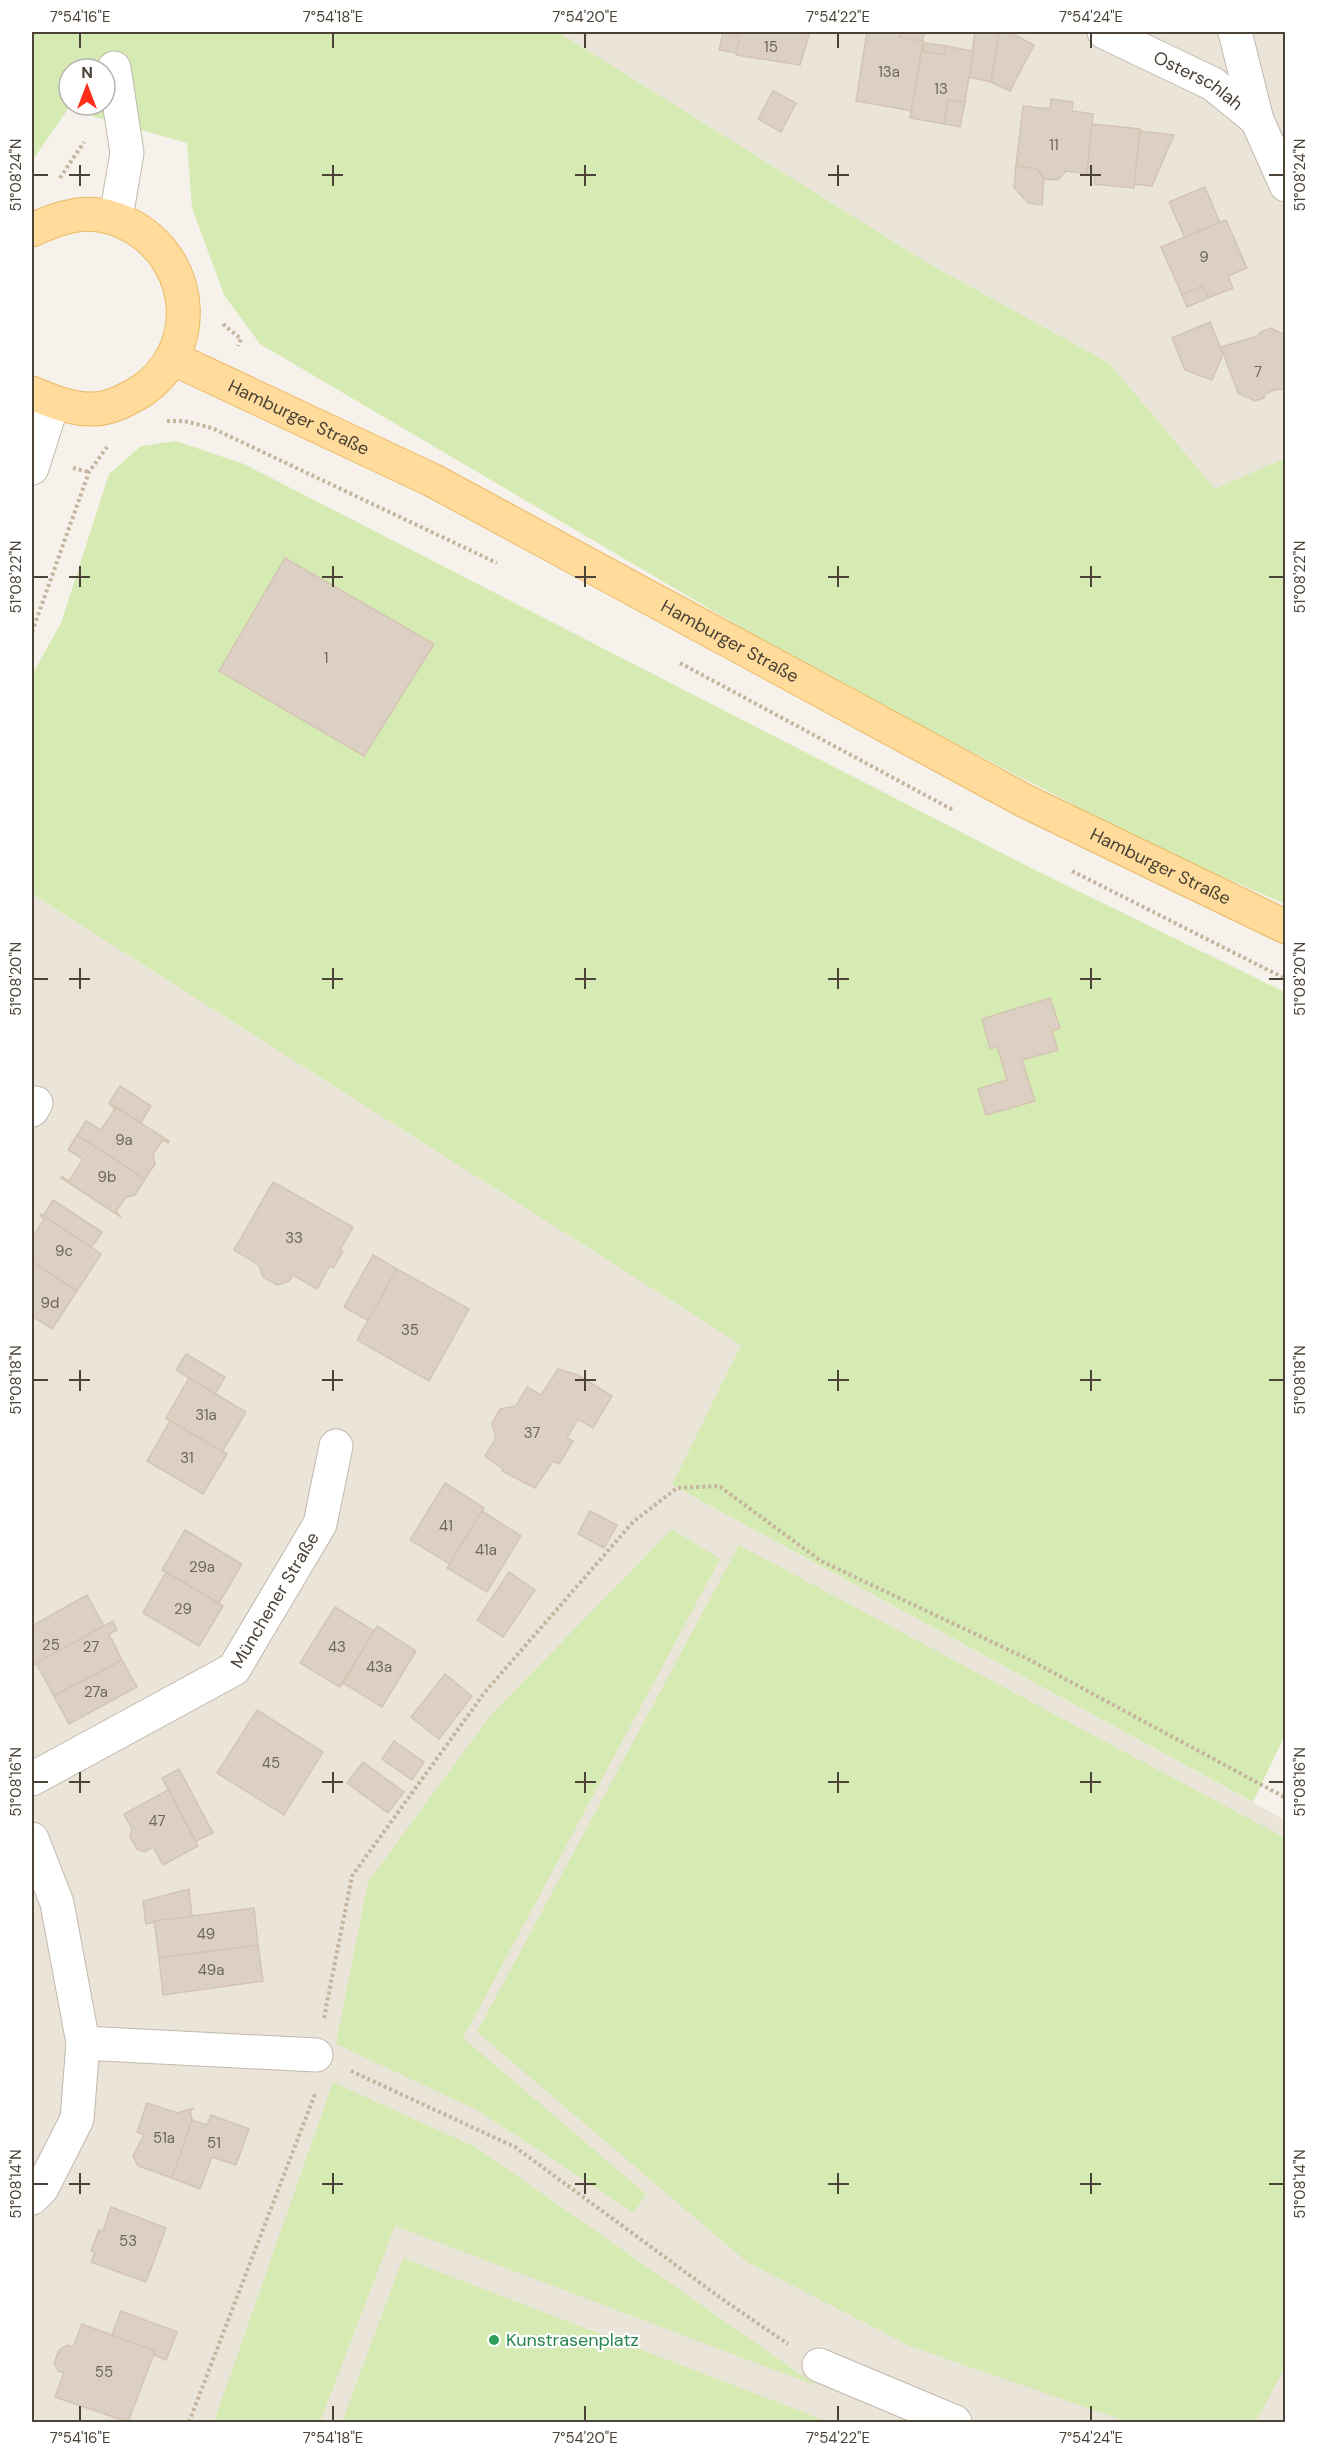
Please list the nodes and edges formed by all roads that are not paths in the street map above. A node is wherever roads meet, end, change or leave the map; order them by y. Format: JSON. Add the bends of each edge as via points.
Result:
{"nodes":[{"id":1,"x":1104,"y":32,"type":"edge"},
{"id":2,"x":1234,"y":32,"type":"edge"},
{"id":3,"x":117,"y":88,"type":"edge"},
{"id":4,"x":1270,"y":126,"type":"edge"},
{"id":5,"x":1286,"y":185,"type":"edge"},
{"id":6,"x":117,"y":217,"type":"junction"},
{"id":7,"x":32,"y":230,"type":"edge"},
{"id":8,"x":172,"y":358,"type":"junction"},
{"id":9,"x":42,"y":397,"type":"edge"},
{"id":10,"x":32,"y":468,"type":"edge"},
{"id":11,"x":1286,"y":927,"type":"edge"},
{"id":12,"x":336,"y":1446,"type":"dead end"},
{"id":13,"x":32,"y":1779,"type":"edge"},
{"id":14,"x":32,"y":1839,"type":"edge"},
{"id":15,"x":83,"y":2043,"type":"junction"},
{"id":16,"x":316,"y":2055,"type":"road end"},
{"id":17,"x":32,"y":2198,"type":"edge"},
{"id":18,"x":819,"y":2365,"type":"road end"},
{"id":19,"x":955,"y":2422,"type":"edge"}],
"edges":[{"from":1,"to":4,"type":"street","name":"Osterschlah","via":[[1213,84]]},
{"from":2,"to":4,"type":"street","name":"Osterschlah"},
{"from":3,"to":6,"type":"street","via":[[127,153]]},
{"from":4,"to":5,"type":"street","name":"Osterschlah"},
{"from":6,"to":7,"type":"main road","via":[[92,213],[61,217]]},
{"from":6,"to":8,"type":"main road","via":[[151,238],[172,263],[183,294],[183,327]]},
{"from":8,"to":9,"type":"main road","via":[[152,383],[125,401],[93,409]]},
{"from":8,"to":11,"type":"main road","name":"Hamburger Straße","via":[[432,480],[1025,801]]},
{"from":9,"to":10,"type":"street"},
{"from":12,"to":13,"type":"street","name":"Münchener Straße","via":[[320,1524],[234,1669]]},
{"from":14,"to":15,"type":"street","via":[[57,1903]]},
{"from":15,"to":16,"type":"street"},
{"from":15,"to":17,"type":"street","via":[[77,2119],[42,2188]]},
{"from":18,"to":19,"type":"street"}]}
